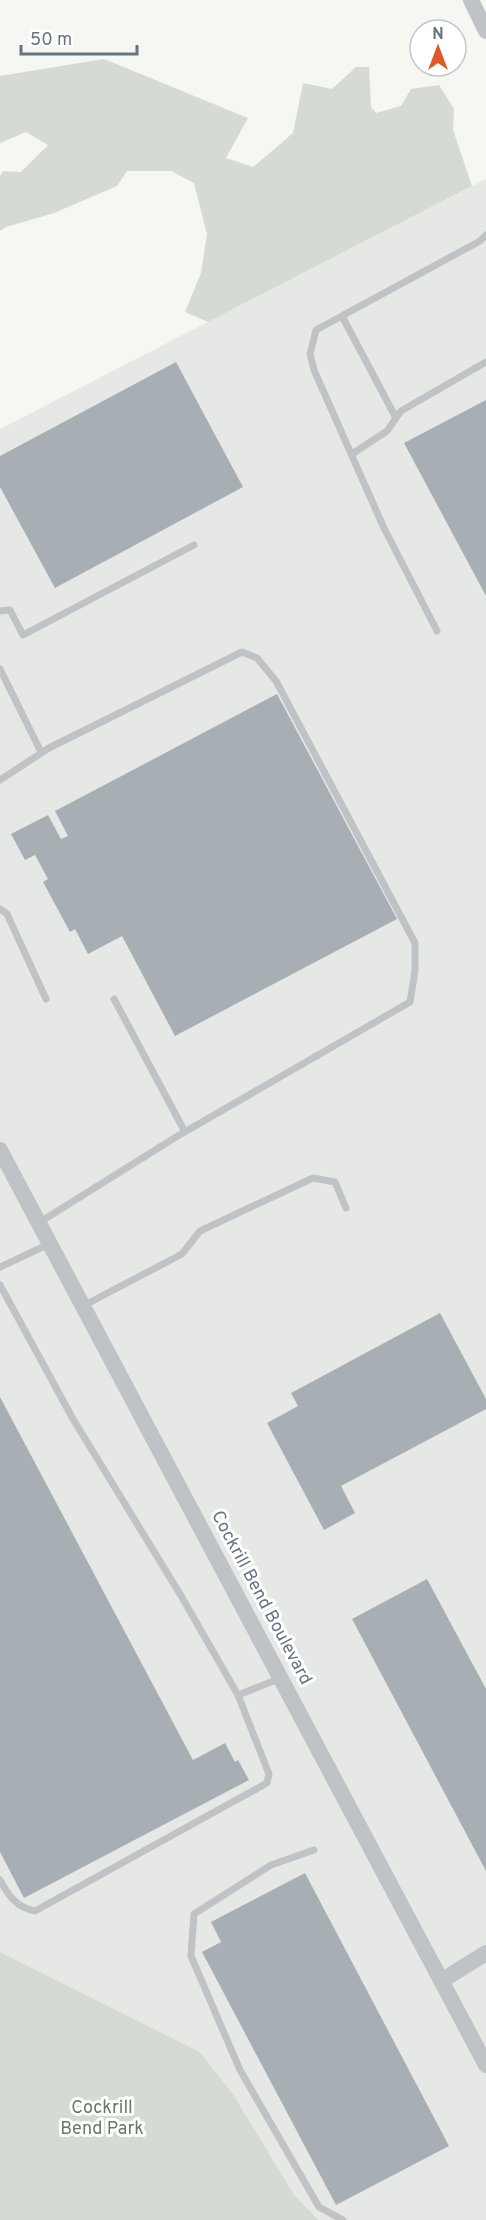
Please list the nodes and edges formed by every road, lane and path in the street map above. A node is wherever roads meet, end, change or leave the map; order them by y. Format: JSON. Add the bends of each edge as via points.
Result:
{"nodes":[{"id":1,"x":471,"y":0,"type":"edge"},
{"id":2,"x":486,"y":31,"type":"edge"},
{"id":3,"x":486,"y":235,"type":"edge"},
{"id":4,"x":342,"y":316,"type":"junction"},
{"id":5,"x":486,"y":362,"type":"edge"},
{"id":6,"x":396,"y":418,"type":"junction"},
{"id":7,"x":352,"y":454,"type":"junction"},
{"id":8,"x":194,"y":544,"type":"dead end"},
{"id":9,"x":0,"y":610,"type":"edge"},
{"id":10,"x":437,"y":631,"type":"dead end"},
{"id":11,"x":0,"y":669,"type":"edge"},
{"id":12,"x":41,"y":753,"type":"junction"},
{"id":13,"x":0,"y":780,"type":"edge"},
{"id":14,"x":0,"y":909,"type":"edge"},
{"id":15,"x":46,"y":999,"type":"dead end"},
{"id":16,"x":114,"y":999,"type":"dead end"},
{"id":17,"x":185,"y":1132,"type":"junction"},
{"id":18,"x":0,"y":1150,"type":"edge"},
{"id":19,"x":346,"y":1208,"type":"dead end"},
{"id":20,"x":39,"y":1223,"type":"junction"},
{"id":21,"x":50,"y":1244,"type":"junction"},
{"id":22,"x":0,"y":1267,"type":"edge"},
{"id":23,"x":0,"y":1285,"type":"edge"},
{"id":24,"x":83,"y":1306,"type":"junction"},
{"id":25,"x":281,"y":1678,"type":"junction"},
{"id":26,"x":238,"y":1695,"type":"junction"},
{"id":27,"x":315,"y":1850,"type":"dead end"},
{"id":28,"x":0,"y":1880,"type":"edge"},
{"id":29,"x":486,"y":1953,"type":"edge"},
{"id":30,"x":441,"y":1981,"type":"junction"},
{"id":31,"x":486,"y":2066,"type":"edge"},
{"id":32,"x":343,"y":2220,"type":"edge"}],
"edges":[{"from":1,"to":2,"type":"street"},
{"from":3,"to":4,"type":"lane","via":[[480,242]]},
{"from":4,"to":6,"type":"lane"},
{"from":4,"to":7,"type":"lane","via":[[316,330],[310,354]]},
{"from":5,"to":6,"type":"lane","via":[[401,411]]},
{"from":6,"to":7,"type":"lane","via":[[387,431]]},
{"from":7,"to":10,"type":"lane","via":[[382,526]]},
{"from":8,"to":9,"type":"lane","via":[[24,635],[10,610]]},
{"from":11,"to":12,"type":"lane"},
{"from":12,"to":13,"type":"lane"},
{"from":12,"to":17,"type":"lane","via":[[242,652],[256,658],[276,681],[416,943],[410,1002]]},
{"from":14,"to":15,"type":"lane","via":[[7,914]]},
{"from":16,"to":17,"type":"lane"},
{"from":17,"to":20,"type":"lane"},
{"from":18,"to":20,"type":"street","name":"Cockrill Bend Boulevard"},
{"from":19,"to":24,"type":"lane","via":[[335,1182],[313,1178],[200,1231],[182,1254]]},
{"from":20,"to":21,"type":"street","name":"Cockrill Bend Boulevard"},
{"from":21,"to":22,"type":"lane"},
{"from":21,"to":24,"type":"street","name":"Cockrill Bend Boulevard"},
{"from":23,"to":26,"type":"lane","via":[[72,1419]]},
{"from":24,"to":25,"type":"street","name":"Cockrill Bend Boulevard"},
{"from":25,"to":26,"type":"lane"},
{"from":25,"to":30,"type":"street","name":"Cockrill Bend Boulevard"},
{"from":26,"to":28,"type":"lane","via":[[269,1773],[267,1783],[35,1911],[23,1909],[7,1894]]},
{"from":27,"to":32,"type":"lane","via":[[271,1865],[194,1914],[191,1956],[240,2070],[319,2206]]},
{"from":29,"to":30,"type":"street"},
{"from":30,"to":31,"type":"street","name":"Cockrill Bend Boulevard"}]}
